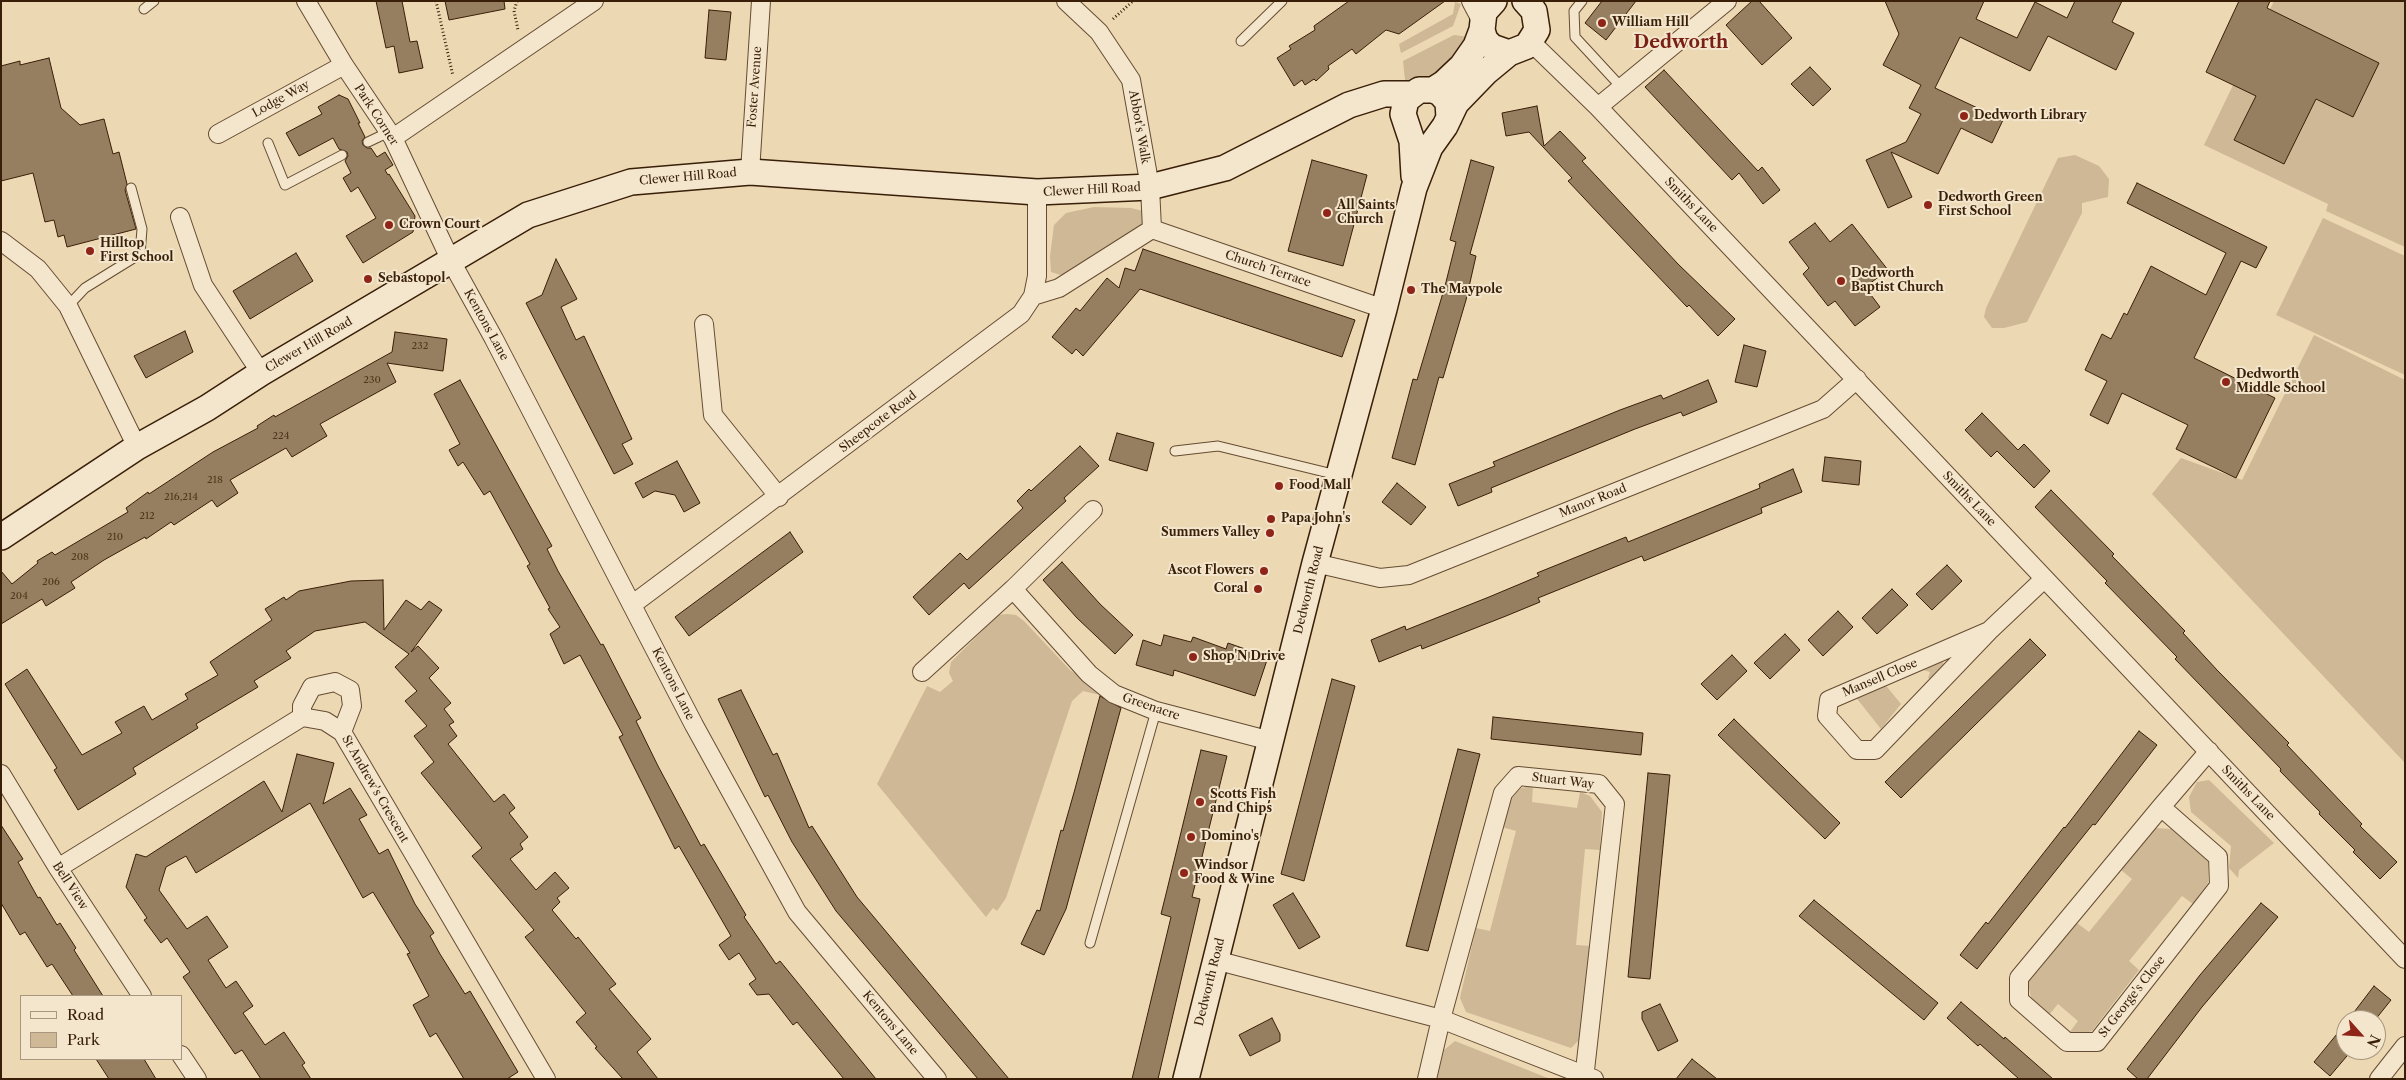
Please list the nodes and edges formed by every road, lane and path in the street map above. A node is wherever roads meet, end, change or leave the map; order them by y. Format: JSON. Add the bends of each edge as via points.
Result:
{"nodes":[{"id":1,"x":154,"y":1,"type":"edge"},
{"id":2,"x":306,"y":1,"type":"edge"},
{"id":3,"x":436,"y":1,"type":"edge"},
{"id":4,"x":517,"y":1,"type":"edge"},
{"id":5,"x":594,"y":1,"type":"edge"},
{"id":6,"x":761,"y":1,"type":"edge"},
{"id":7,"x":1066,"y":1,"type":"edge"},
{"id":8,"x":1133,"y":1,"type":"edge"},
{"id":9,"x":1282,"y":1,"type":"edge"},
{"id":10,"x":1525,"y":1,"type":"edge"},
{"id":11,"x":1549,"y":1,"type":"edge"},
{"id":12,"x":1582,"y":1,"type":"edge"},
{"id":13,"x":1727,"y":1,"type":"edge"},
{"id":14,"x":144,"y":9,"type":"dead end"},
{"id":15,"x":1482,"y":13,"type":"edge"},
{"id":16,"x":1099,"y":32,"type":"junction"},
{"id":17,"x":1534,"y":33,"type":"junction"},
{"id":18,"x":1241,"y":41,"type":"dead end"},
{"id":19,"x":523,"y":49,"type":"junction"},
{"id":20,"x":1509,"y":53,"type":"junction"},
{"id":21,"x":344,"y":65,"type":"junction"},
{"id":22,"x":454,"y":82,"type":"dead end"},
{"id":23,"x":1622,"y":88,"type":"junction"},
{"id":24,"x":1422,"y":92,"type":"junction"},
{"id":25,"x":1361,"y":101,"type":"junction"},
{"id":26,"x":1598,"y":107,"type":"junction"},
{"id":27,"x":1407,"y":125,"type":"junction"},
{"id":28,"x":1444,"y":125,"type":"junction"},
{"id":29,"x":218,"y":134,"type":"dead end"},
{"id":30,"x":391,"y":135,"type":"junction"},
{"id":31,"x":368,"y":142,"type":"dead end"},
{"id":32,"x":268,"y":143,"type":"dead end"},
{"id":33,"x":342,"y":155,"type":"dead end"},
{"id":34,"x":750,"y":172,"type":"junction"},
{"id":35,"x":1150,"y":187,"type":"junction"},
{"id":36,"x":131,"y":188,"type":"dead end"},
{"id":37,"x":1414,"y":188,"type":"junction"},
{"id":38,"x":1037,"y":192,"type":"junction"},
{"id":39,"x":180,"y":218,"type":"dead end"},
{"id":40,"x":1152,"y":229,"type":"junction"},
{"id":41,"x":1,"y":241,"type":"edge"},
{"id":42,"x":451,"y":261,"type":"junction"},
{"id":43,"x":1033,"y":296,"type":"junction"},
{"id":44,"x":68,"y":306,"type":"junction"},
{"id":45,"x":1384,"y":309,"type":"junction"},
{"id":46,"x":704,"y":324,"type":"dead end"},
{"id":47,"x":261,"y":373,"type":"junction"},
{"id":48,"x":1857,"y":379,"type":"junction"},
{"id":49,"x":137,"y":447,"type":"junction"},
{"id":50,"x":1175,"y":451,"type":"dead end"},
{"id":51,"x":1340,"y":476,"type":"junction"},
{"id":52,"x":779,"y":496,"type":"junction"},
{"id":53,"x":1093,"y":510,"type":"dead end"},
{"id":54,"x":1,"y":537,"type":"edge"},
{"id":55,"x":1315,"y":563,"type":"junction"},
{"id":56,"x":2044,"y":579,"type":"junction"},
{"id":57,"x":1013,"y":589,"type":"junction"},
{"id":58,"x":633,"y":604,"type":"junction"},
{"id":59,"x":1989,"y":631,"type":"junction"},
{"id":60,"x":922,"y":672,"type":"dead end"},
{"id":61,"x":1156,"y":711,"type":"junction"},
{"id":62,"x":302,"y":717,"type":"junction"},
{"id":63,"x":342,"y":732,"type":"junction"},
{"id":64,"x":1271,"y":741,"type":"junction"},
{"id":65,"x":2209,"y":751,"type":"junction"},
{"id":66,"x":1,"y":774,"type":"edge"},
{"id":67,"x":2161,"y":808,"type":"junction"},
{"id":68,"x":58,"y":868,"type":"junction"},
{"id":69,"x":1090,"y":943,"type":"dead end"},
{"id":70,"x":2405,"y":959,"type":"edge"},
{"id":71,"x":1215,"y":960,"type":"junction"},
{"id":72,"x":141,"y":995,"type":"edge"},
{"id":73,"x":1441,"y":1018,"type":"junction"},
{"id":74,"x":2405,"y":1046,"type":"edge"},
{"id":75,"x":182,"y":1056,"type":"edge"},
{"id":76,"x":1588,"y":1077,"type":"edge"},
{"id":77,"x":197,"y":1079,"type":"edge"},
{"id":78,"x":546,"y":1079,"type":"edge"},
{"id":79,"x":936,"y":1079,"type":"edge"},
{"id":80,"x":1186,"y":1079,"type":"edge"},
{"id":81,"x":1427,"y":1079,"type":"edge"},
{"id":82,"x":2379,"y":1079,"type":"edge"}],
"edges":[{"from":1,"to":14,"type":"lane"},
{"from":2,"to":21,"type":"street","name":"Park Corner"},
{"from":3,"to":22,"type":"path"},
{"from":4,"to":19,"type":"path","via":[[514,11]]},
{"from":5,"to":19,"type":"street"},
{"from":6,"to":34,"type":"street","name":"Foster Avenue"},
{"from":7,"to":16,"type":"street","name":"Abbot's Walk"},
{"from":8,"to":16,"type":"path"},
{"from":9,"to":18,"type":"lane"},
{"from":10,"to":17,"type":"street","via":[[1534,11]]},
{"from":11,"to":17,"type":"street"},
{"from":12,"to":23,"type":"lane","via":[[1574,11],[1575,37]]},
{"from":13,"to":23,"type":"street"},
{"from":15,"to":20,"type":"street","via":[[1485,40],[1492,47]]},
{"from":15,"to":24,"type":"street","via":[[1476,46],[1462,66],[1444,83]]},
{"from":16,"to":35,"type":"street","name":"Abbot's Walk","via":[[1131,80]]},
{"from":17,"to":20,"type":"street","name":"Dedworth Road","via":[[1519,51]]},
{"from":17,"to":26,"type":"street","name":"Smiths Lane"},
{"from":19,"to":30,"type":"street"},
{"from":20,"to":28,"type":"street","name":"Dedworth Road","via":[[1456,103]]},
{"from":21,"to":29,"type":"street","name":"Lodge Way"},
{"from":21,"to":30,"type":"street","name":"Park Corner"},
{"from":23,"to":26,"type":"street"},
{"from":24,"to":25,"type":"street","name":"Clewer Hill Road","via":[[1384,94]]},
{"from":24,"to":27,"type":"street","name":"Dedworth Road","via":[[1404,108]]},
{"from":24,"to":28,"type":"street","via":[[1440,93],[1448,102]]},
{"from":25,"to":27,"type":"street","via":[[1382,108]]},
{"from":25,"to":35,"type":"street","name":"Clewer Hill Road","via":[[1348,104],[1225,168]]},
{"from":26,"to":48,"type":"street","name":"Smiths Lane"},
{"from":27,"to":28,"type":"street","via":[[1425,136]]},
{"from":27,"to":37,"type":"street","name":"Dedworth Road","via":[[1413,152]]},
{"from":28,"to":37,"type":"street","name":"Dedworth Road","via":[[1426,156]]},
{"from":30,"to":31,"type":"lane"},
{"from":30,"to":42,"type":"street","name":"Park Corner"},
{"from":32,"to":33,"type":"lane","via":[[285,185]]},
{"from":34,"to":38,"type":"street","name":"Clewer Hill Road"},
{"from":34,"to":42,"type":"street","name":"Clewer Hill Road","via":[[631,182],[528,215]]},
{"from":35,"to":38,"type":"street","name":"Clewer Hill Road"},
{"from":35,"to":40,"type":"street","name":"Abbot's Walk"},
{"from":36,"to":44,"type":"lane","via":[[142,228],[140,254],[85,288]]},
{"from":37,"to":45,"type":"street","name":"Dedworth Road"},
{"from":38,"to":43,"type":"street","name":"Sheepcote Road","via":[[1037,276]]},
{"from":39,"to":47,"type":"street","via":[[203,285]]},
{"from":40,"to":43,"type":"street","via":[[1059,288]]},
{"from":40,"to":45,"type":"street","name":"Church Terrace"},
{"from":41,"to":44,"type":"street","via":[[38,269]]},
{"from":42,"to":47,"type":"street","name":"Clewer Hill Road"},
{"from":42,"to":58,"type":"street","name":"Kentons Lane"},
{"from":43,"to":52,"type":"street","name":"Sheepcote Road","via":[[1021,314]]},
{"from":44,"to":49,"type":"street"},
{"from":45,"to":51,"type":"street","name":"Dedworth Road"},
{"from":46,"to":52,"type":"street","via":[[713,415]]},
{"from":47,"to":49,"type":"street","name":"Clewer Hill Road"},
{"from":48,"to":55,"type":"street","name":"Manor Road","via":[[1823,409],[1409,575],[1380,578]]},
{"from":48,"to":56,"type":"street","name":"Smiths Lane"},
{"from":49,"to":54,"type":"street","name":"Clewer Hill Road"},
{"from":50,"to":51,"type":"lane","via":[[1218,446]]},
{"from":51,"to":55,"type":"street","name":"Dedworth Road"},
{"from":52,"to":58,"type":"street","name":"Sheepcote Road"},
{"from":53,"to":57,"type":"street"},
{"from":55,"to":64,"type":"street","name":"Dedworth Road"},
{"from":56,"to":59,"type":"street","name":"Mansell Close"},
{"from":56,"to":65,"type":"street","name":"Smiths Lane"},
{"from":57,"to":60,"type":"street"},
{"from":57,"to":61,"type":"street","name":"Greenacre","via":[[1089,674],[1114,694]]},
{"from":58,"to":79,"type":"street","name":"Kentons Lane","via":[[694,725],[797,912]]},
{"from":59,"to":59,"type":"street","name":"Mansell Close","via":[[1874,750],[1857,750],[1827,716],[1829,700]]},
{"from":61,"to":64,"type":"street","name":"Greenacre"},
{"from":61,"to":69,"type":"lane"},
{"from":62,"to":63,"type":"street","name":"St Andrew's Crescent","via":[[325,721]]},
{"from":62,"to":63,"type":"street","via":[[302,706],[312,687],[335,682],[350,690],[352,706]]},
{"from":62,"to":68,"type":"street"},
{"from":63,"to":78,"type":"street","name":"St Andrew's Crescent"},
{"from":64,"to":71,"type":"street","name":"Dedworth Road"},
{"from":65,"to":67,"type":"street","name":"St George's Close"},
{"from":65,"to":70,"type":"street","name":"Smiths Lane"},
{"from":66,"to":68,"type":"street","name":"Bell View"},
{"from":67,"to":67,"type":"street","name":"St George's Close","via":[[2018,978],[2019,1000],[2067,1042],[2097,1042],[2219,886],[2218,857]]},
{"from":68,"to":72,"type":"street","name":"Bell View"},
{"from":71,"to":73,"type":"street","name":"Stuart Way"},
{"from":71,"to":80,"type":"street","name":"Dedworth Road"},
{"from":73,"to":76,"type":"street","name":"Stuart Way"},
{"from":73,"to":76,"type":"street","name":"Stuart Way","via":[[1503,792],[1518,776],[1599,784],[1615,804]]},
{"from":73,"to":81,"type":"street"},
{"from":74,"to":82,"type":"street"},
{"from":75,"to":77,"type":"street"}]}
